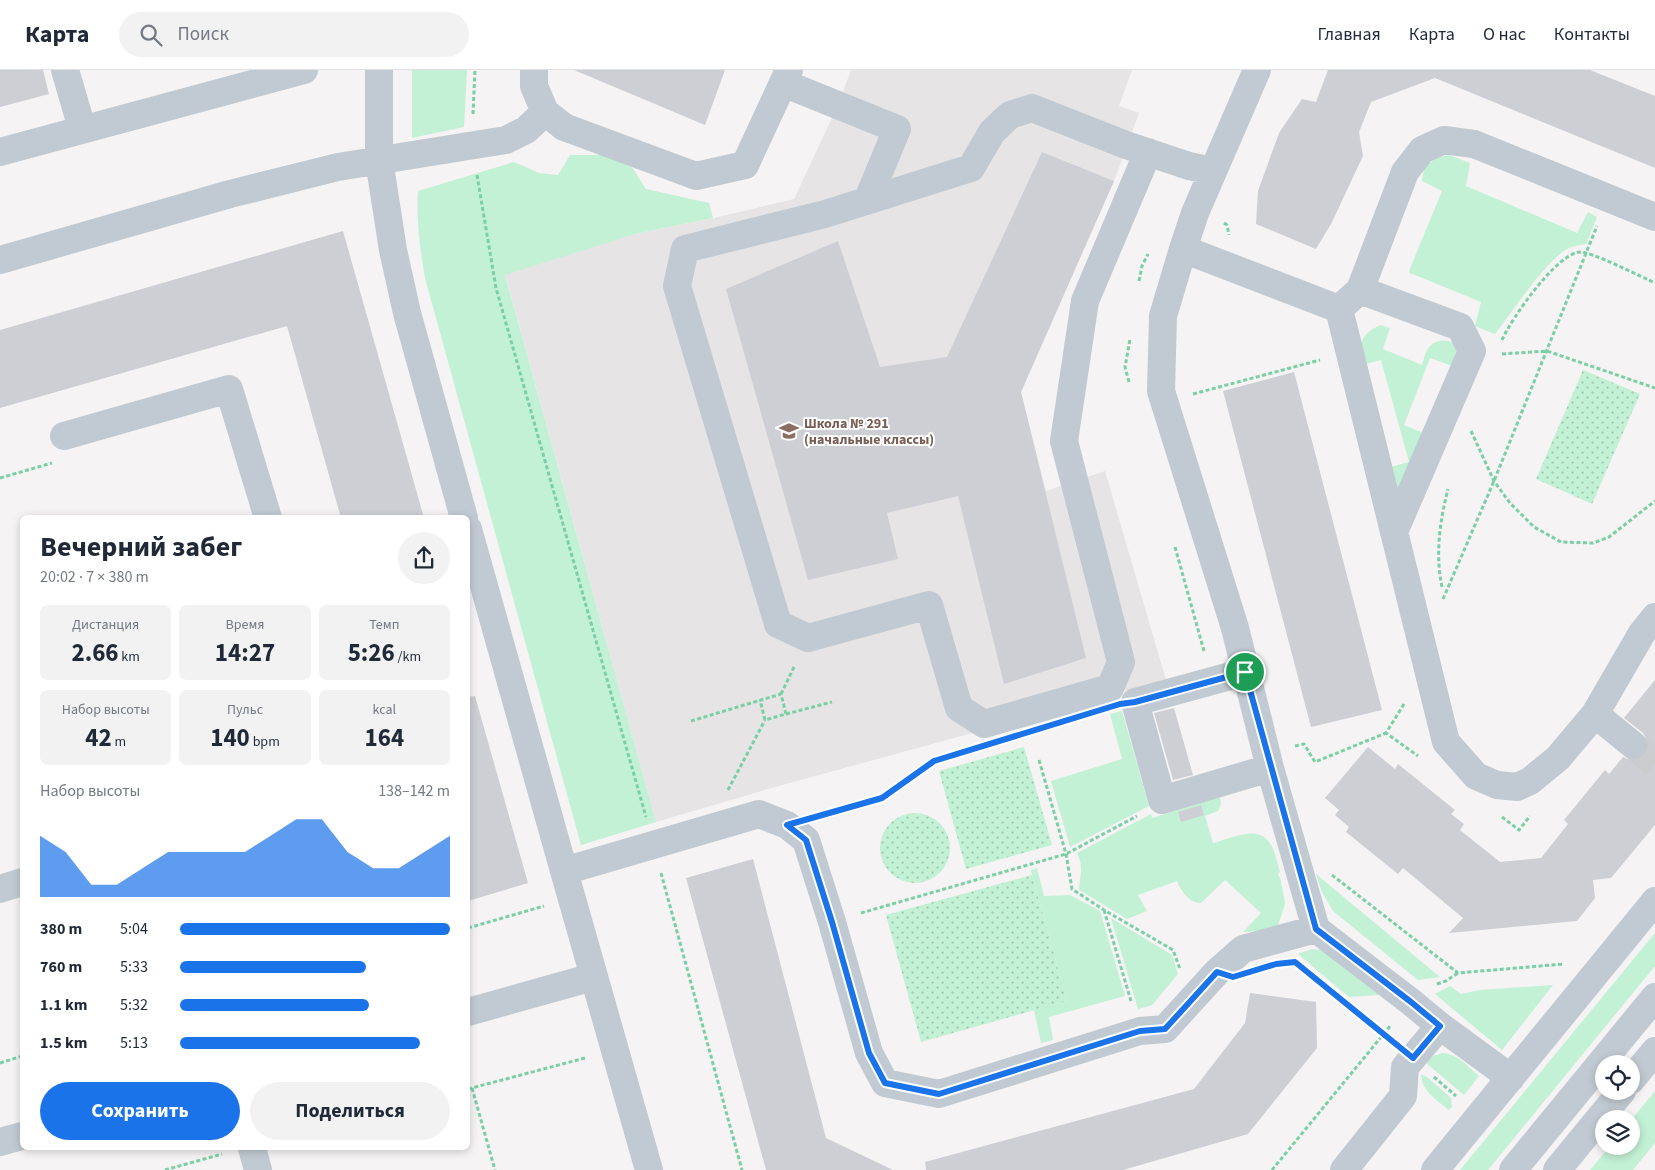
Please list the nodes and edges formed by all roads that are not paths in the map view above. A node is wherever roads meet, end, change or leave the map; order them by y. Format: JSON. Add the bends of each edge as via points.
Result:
{"nodes":[{"id":1,"x":65,"y":70,"type":"edge"},
{"id":2,"x":304,"y":70,"type":"edge"},
{"id":3,"x":379,"y":70,"type":"edge"},
{"id":4,"x":534,"y":70,"type":"edge"},
{"id":5,"x":1257,"y":70,"type":"edge"},
{"id":6,"x":786,"y":76,"type":"edge"},
{"id":7,"x":546,"y":112,"type":"junction"},
{"id":8,"x":82,"y":128,"type":"junction"},
{"id":9,"x":0,"y":152,"type":"edge"},
{"id":10,"x":1148,"y":152,"type":"junction"},
{"id":11,"x":379,"y":160,"type":"junction"},
{"id":12,"x":1212,"y":171,"type":"junction"},
{"id":13,"x":868,"y":199,"type":"junction"},
{"id":14,"x":1655,"y":216,"type":"edge"},
{"id":15,"x":1183,"y":249,"type":"junction"},
{"id":16,"x":0,"y":260,"type":"edge"},
{"id":17,"x":1360,"y":290,"type":"junction"},
{"id":18,"x":1339,"y":309,"type":"junction"},
{"id":19,"x":64,"y":436,"type":"road end"},
{"id":20,"x":267,"y":515,"type":"edge"},
{"id":21,"x":463,"y":515,"type":"edge"},
{"id":22,"x":1394,"y":532,"type":"junction"},
{"id":23,"x":470,"y":536,"type":"edge"},
{"id":24,"x":1655,"y":617,"type":"edge"},
{"id":25,"x":1245,"y":672,"type":"junction"},
{"id":26,"x":1596,"y":714,"type":"junction"},
{"id":27,"x":1633,"y":745,"type":"tunnel mouth"},
{"id":28,"x":1270,"y":768,"type":"junction"},
{"id":29,"x":564,"y":871,"type":"junction"},
{"id":30,"x":20,"y":883,"type":"edge"},
{"id":31,"x":0,"y":889,"type":"edge"},
{"id":32,"x":1655,"y":901,"type":"edge"},
{"id":33,"x":1316,"y":929,"type":"junction"},
{"id":34,"x":593,"y":977,"type":"junction"},
{"id":35,"x":1655,"y":997,"type":"edge"},
{"id":36,"x":470,"y":1011,"type":"edge"},
{"id":37,"x":1440,"y":1026,"type":"junction"},
{"id":38,"x":1655,"y":1051,"type":"edge"},
{"id":39,"x":1640,"y":1069,"type":"edge"},
{"id":40,"x":1510,"y":1078,"type":"junction"},
{"id":41,"x":1615,"y":1100,"type":"edge"},
{"id":42,"x":20,"y":1137,"type":"edge"},
{"id":43,"x":0,"y":1142,"type":"edge"},
{"id":44,"x":240,"y":1150,"type":"edge"},
{"id":45,"x":258,"y":1170,"type":"edge"},
{"id":46,"x":649,"y":1170,"type":"edge"},
{"id":47,"x":1344,"y":1170,"type":"edge"},
{"id":48,"x":1435,"y":1170,"type":"edge"},
{"id":49,"x":1513,"y":1170,"type":"edge"},
{"id":50,"x":1558,"y":1170,"type":"edge"}],
"edges":[{"from":1,"to":8,"type":"street"},
{"from":2,"to":8,"type":"street"},
{"from":3,"to":11,"type":"street"},
{"from":4,"to":7,"type":"street","via":[[534,86]]},
{"from":5,"to":12,"type":"street"},
{"from":6,"to":7,"type":"street","via":[[745,165],[696,176],[564,127]]},
{"from":6,"to":13,"type":"street","via":[[897,129]]},
{"from":7,"to":11,"type":"street","via":[[526,130],[506,140]]},
{"from":8,"to":9,"type":"street"},
{"from":10,"to":12,"type":"street"},
{"from":10,"to":13,"type":"street","via":[[1032,108],[1010,115],[992,132],[972,168]]},
{"from":10,"to":13,"type":"street","via":[[1085,300],[1064,441],[1120,662],[1110,688],[984,724],[959,708],[930,605],[808,638],[778,624],[677,286],[684,249],[825,214]]},
{"from":11,"to":16,"type":"street","via":[[230,194]]},
{"from":11,"to":21,"type":"street","via":[[407,313]]},
{"from":12,"to":15,"type":"street"},
{"from":14,"to":17,"type":"street","via":[[1474,144],[1444,140],[1422,150],[1405,172]]},
{"from":15,"to":18,"type":"street"},
{"from":15,"to":25,"type":"street","via":[[1163,316],[1161,391]]},
{"from":17,"to":18,"type":"street"},
{"from":17,"to":22,"type":"street","via":[[1460,327],[1472,351],[1482,354],[1451,399]]},
{"from":18,"to":22,"type":"street"},
{"from":19,"to":20,"type":"street","via":[[229,389]]},
{"from":22,"to":26,"type":"street","via":[[1446,742],[1476,776],[1497,785],[1517,786],[1530,781],[1558,758]]},
{"from":23,"to":29,"type":"street"},
{"from":24,"to":26,"type":"street","via":[[1642,632]]},
{"from":25,"to":28,"type":"street"},
{"from":25,"to":28,"type":"street","via":[[1135,702],[1162,800]]},
{"from":26,"to":27,"type":"street"},
{"from":28,"to":33,"type":"street"},
{"from":29,"to":33,"type":"street","via":[[759,814],[787,825],[806,840],[869,1053],[885,1083],[939,1094],[1140,1031],[1165,1029],[1217,972],[1243,949]]},
{"from":29,"to":34,"type":"street"},
{"from":30,"to":31,"type":"street"},
{"from":32,"to":40,"type":"street"},
{"from":33,"to":37,"type":"street"},
{"from":34,"to":36,"type":"street"},
{"from":34,"to":46,"type":"street"},
{"from":35,"to":49,"type":"street"},
{"from":37,"to":40,"type":"street"},
{"from":37,"to":47,"type":"street","via":[[1405,1067],[1403,1096]]},
{"from":38,"to":39,"type":"street"},
{"from":40,"to":48,"type":"street"},
{"from":41,"to":50,"type":"street"},
{"from":42,"to":43,"type":"street"},
{"from":44,"to":45,"type":"street"}]}
